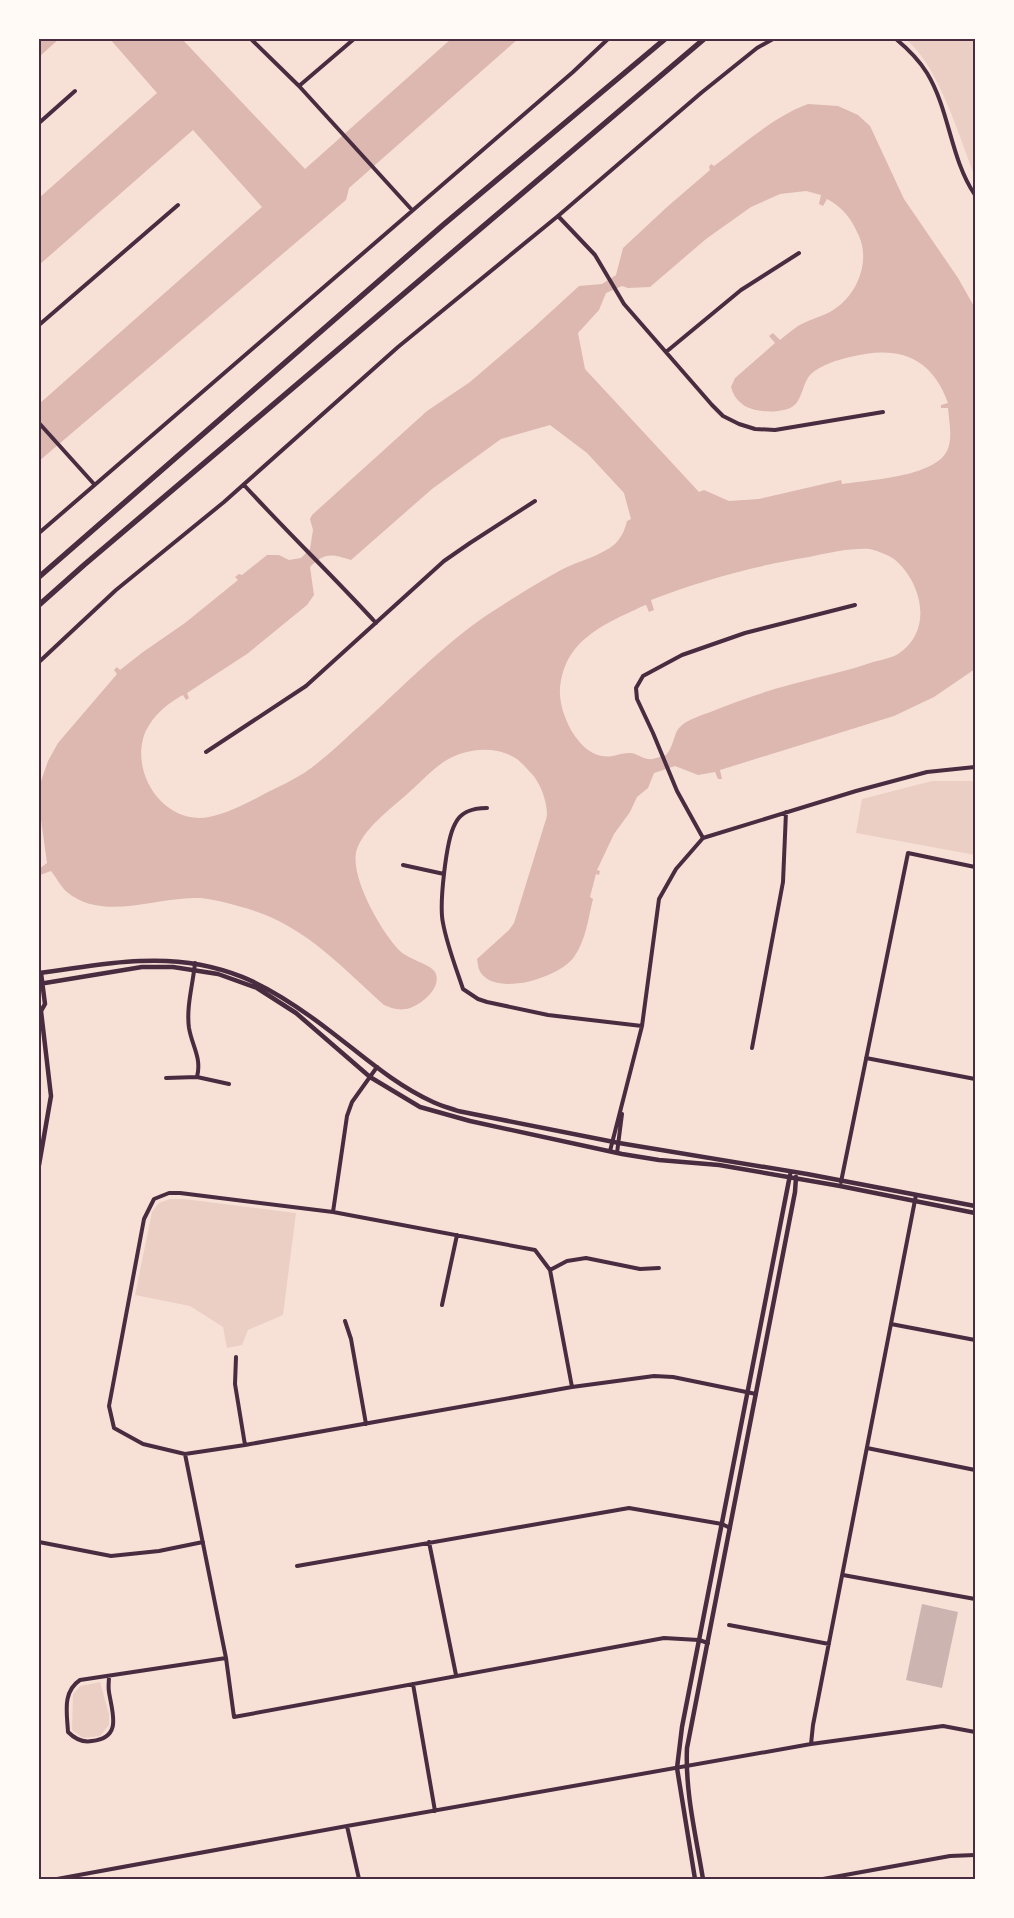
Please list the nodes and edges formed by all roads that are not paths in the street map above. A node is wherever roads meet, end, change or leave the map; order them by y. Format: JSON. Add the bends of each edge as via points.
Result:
{"nodes":[{"id":1,"x":251,"y":39,"type":"edge"},
{"id":2,"x":354,"y":39,"type":"edge"},
{"id":3,"x":608,"y":39,"type":"edge"},
{"id":4,"x":665,"y":39,"type":"edge"},
{"id":5,"x":704,"y":39,"type":"edge"},
{"id":6,"x":773,"y":39,"type":"edge"},
{"id":7,"x":896,"y":39,"type":"edge"},
{"id":8,"x":299,"y":86,"type":"junction"},
{"id":9,"x":75,"y":91,"type":"dead end"},
{"id":10,"x":39,"y":122,"type":"edge"},
{"id":11,"x":975,"y":195,"type":"edge"},
{"id":12,"x":178,"y":205,"type":"dead end"},
{"id":13,"x":412,"y":210,"type":"junction"},
{"id":14,"x":558,"y":216,"type":"junction"},
{"id":15,"x":799,"y":253,"type":"dead end"},
{"id":16,"x":39,"y":325,"type":"edge"},
{"id":17,"x":666,"y":352,"type":"junction"},
{"id":18,"x":883,"y":412,"type":"dead end"},
{"id":19,"x":39,"y":423,"type":"edge"},
{"id":20,"x":94,"y":484,"type":"junction"},
{"id":21,"x":244,"y":485,"type":"junction"},
{"id":22,"x":535,"y":501,"type":"dead end"},
{"id":23,"x":39,"y":533,"type":"edge"},
{"id":24,"x":39,"y":577,"type":"edge"},
{"id":25,"x":39,"y":605,"type":"edge"},
{"id":26,"x":855,"y":605,"type":"dead end"},
{"id":27,"x":376,"y":623,"type":"junction"},
{"id":28,"x":39,"y":662,"type":"edge"},
{"id":29,"x":206,"y":752,"type":"dead end"},
{"id":30,"x":975,"y":767,"type":"edge"},
{"id":31,"x":487,"y":808,"type":"dead end"},
{"id":32,"x":786,"y":812,"type":"junction"},
{"id":33,"x":703,"y":838,"type":"junction"},
{"id":34,"x":403,"y":865,"type":"dead end"},
{"id":35,"x":975,"y":867,"type":"edge"},
{"id":36,"x":444,"y":874,"type":"junction"},
{"id":37,"x":195,"y":963,"type":"junction"},
{"id":38,"x":195,"y":969,"type":"junction"},
{"id":39,"x":40,"y":973,"type":"edge"},
{"id":40,"x":41,"y":984,"type":"edge"},
{"id":41,"x":40,"y":1010,"type":"edge"},
{"id":42,"x":41,"y":1025,"type":"edge"},
{"id":43,"x":642,"y":1026,"type":"junction"},
{"id":44,"x":752,"y":1048,"type":"dead end"},
{"id":45,"x":866,"y":1058,"type":"junction"},
{"id":46,"x":377,"y":1067,"type":"junction"},
{"id":47,"x":197,"y":1077,"type":"junction"},
{"id":48,"x":370,"y":1077,"type":"junction"},
{"id":49,"x":166,"y":1078,"type":"dead end"},
{"id":50,"x":975,"y":1079,"type":"edge"},
{"id":51,"x":229,"y":1084,"type":"dead end"},
{"id":52,"x":624,"y":1100,"type":"junction"},
{"id":53,"x":613,"y":1142,"type":"junction"},
{"id":54,"x":619,"y":1143,"type":"junction"},
{"id":55,"x":610,"y":1152,"type":"junction"},
{"id":56,"x":617,"y":1153,"type":"junction"},
{"id":57,"x":39,"y":1164,"type":"edge"},
{"id":58,"x":790,"y":1175,"type":"junction"},
{"id":59,"x":797,"y":1176,"type":"junction"},
{"id":60,"x":841,"y":1180,"type":"junction"},
{"id":61,"x":840,"y":1186,"type":"junction"},
{"id":62,"x":916,"y":1195,"type":"junction"},
{"id":63,"x":915,"y":1201,"type":"junction"},
{"id":64,"x":975,"y":1206,"type":"edge"},
{"id":65,"x":333,"y":1212,"type":"junction"},
{"id":66,"x":975,"y":1213,"type":"edge"},
{"id":67,"x":457,"y":1235,"type":"junction"},
{"id":68,"x":659,"y":1268,"type":"dead end"},
{"id":69,"x":550,"y":1270,"type":"junction"},
{"id":70,"x":442,"y":1305,"type":"dead end"},
{"id":71,"x":345,"y":1321,"type":"dead end"},
{"id":72,"x":890,"y":1324,"type":"junction"},
{"id":73,"x":975,"y":1340,"type":"edge"},
{"id":74,"x":236,"y":1357,"type":"dead end"},
{"id":75,"x":572,"y":1387,"type":"junction"},
{"id":76,"x":748,"y":1391,"type":"junction"},
{"id":77,"x":756,"y":1394,"type":"junction"},
{"id":78,"x":366,"y":1424,"type":"junction"},
{"id":79,"x":246,"y":1446,"type":"junction"},
{"id":80,"x":867,"y":1448,"type":"junction"},
{"id":81,"x":185,"y":1454,"type":"junction"},
{"id":82,"x":975,"y":1470,"type":"edge"},
{"id":83,"x":722,"y":1524,"type":"junction"},
{"id":84,"x":730,"y":1528,"type":"junction"},
{"id":85,"x":39,"y":1542,"type":"edge"},
{"id":86,"x":203,"y":1542,"type":"junction"},
{"id":87,"x":429,"y":1542,"type":"junction"},
{"id":88,"x":297,"y":1566,"type":"dead end"},
{"id":89,"x":843,"y":1575,"type":"junction"},
{"id":90,"x":975,"y":1599,"type":"edge"},
{"id":91,"x":729,"y":1625,"type":"dead end"},
{"id":92,"x":699,"y":1640,"type":"junction"},
{"id":93,"x":708,"y":1643,"type":"junction"},
{"id":94,"x":829,"y":1644,"type":"junction"},
{"id":95,"x":226,"y":1658,"type":"junction"},
{"id":96,"x":456,"y":1675,"type":"junction"},
{"id":97,"x":109,"y":1676,"type":"junction"},
{"id":98,"x":413,"y":1684,"type":"junction"},
{"id":99,"x":975,"y":1732,"type":"edge"},
{"id":100,"x":811,"y":1744,"type":"junction"},
{"id":101,"x":686,"y":1766,"type":"junction"},
{"id":102,"x":677,"y":1768,"type":"junction"},
{"id":103,"x":435,"y":1811,"type":"junction"},
{"id":104,"x":347,"y":1826,"type":"junction"},
{"id":105,"x":975,"y":1855,"type":"edge"},
{"id":106,"x":58,"y":1879,"type":"edge"},
{"id":107,"x":359,"y":1879,"type":"edge"},
{"id":108,"x":695,"y":1879,"type":"edge"},
{"id":109,"x":703,"y":1879,"type":"edge"},
{"id":110,"x":823,"y":1879,"type":"edge"}],
"edges":[{"from":1,"to":8,"type":"street"},
{"from":2,"to":8,"type":"street"},
{"from":3,"to":13,"type":"street"},
{"from":4,"to":24,"type":"highway","via":[[443,225]]},
{"from":5,"to":25,"type":"highway"},
{"from":6,"to":14,"type":"street","via":[[700,93]]},
{"from":7,"to":11,"type":"street","via":[[913,54],[927,74],[944,111],[956,154]]},
{"from":8,"to":13,"type":"street"},
{"from":9,"to":10,"type":"street"},
{"from":12,"to":16,"type":"street"},
{"from":13,"to":20,"type":"street"},
{"from":14,"to":17,"type":"street","via":[[595,255],[624,304]]},
{"from":14,"to":21,"type":"street","via":[[398,347]]},
{"from":15,"to":17,"type":"street","via":[[741,290]]},
{"from":17,"to":18,"type":"street","via":[[723,416],[755,429],[776,430]]},
{"from":19,"to":20,"type":"street"},
{"from":20,"to":23,"type":"street"},
{"from":21,"to":27,"type":"street"},
{"from":21,"to":28,"type":"street","via":[[116,590]]},
{"from":22,"to":27,"type":"street","via":[[444,561]]},
{"from":26,"to":33,"type":"street","via":[[745,633],[682,655],[643,676],[636,688],[637,699],[677,791]]},
{"from":27,"to":29,"type":"street","via":[[306,686]]},
{"from":30,"to":32,"type":"street","via":[[928,772]]},
{"from":31,"to":36,"type":"street","via":[[468,811],[454,825]]},
{"from":32,"to":33,"type":"street"},
{"from":32,"to":44,"type":"street","via":[[782,891]]},
{"from":33,"to":43,"type":"street","via":[[676,868],[659,899]]},
{"from":34,"to":36,"type":"street"},
{"from":35,"to":45,"type":"street","via":[[908,853]]},
{"from":36,"to":43,"type":"street","via":[[443,923],[463,989],[487,1002],[548,1015]]},
{"from":37,"to":38,"type":"street"},
{"from":37,"to":39,"type":"street","via":[[139,961]]},
{"from":37,"to":46,"type":"street","via":[[220,968],[260,984],[299,1007]]},
{"from":38,"to":40,"type":"street","via":[[142,967]]},
{"from":38,"to":47,"type":"street","via":[[189,1028],[198,1056]]},
{"from":38,"to":48,"type":"street","via":[[257,988],[296,1013]]},
{"from":39,"to":40,"type":"street"},
{"from":40,"to":41,"type":"street","via":[[45,1004]]},
{"from":41,"to":42,"type":"street"},
{"from":42,"to":57,"type":"street","via":[[51,1096]]},
{"from":43,"to":52,"type":"street"},
{"from":45,"to":50,"type":"street"},
{"from":45,"to":60,"type":"street"},
{"from":46,"to":48,"type":"street"},
{"from":46,"to":53,"type":"street","via":[[407,1088],[458,1111]]},
{"from":47,"to":49,"type":"street"},
{"from":47,"to":51,"type":"street"},
{"from":48,"to":55,"type":"street","via":[[420,1107]]},
{"from":48,"to":65,"type":"street","via":[[352,1102],[347,1116]]},
{"from":52,"to":53,"type":"street"},
{"from":52,"to":54,"type":"street"},
{"from":53,"to":54,"type":"street"},
{"from":53,"to":55,"type":"street"},
{"from":54,"to":56,"type":"street"},
{"from":54,"to":58,"type":"street"},
{"from":55,"to":56,"type":"street"},
{"from":56,"to":58,"type":"street"},
{"from":58,"to":59,"type":"street"},
{"from":58,"to":76,"type":"street"},
{"from":59,"to":60,"type":"street"},
{"from":59,"to":61,"type":"street"},
{"from":59,"to":77,"type":"street"},
{"from":60,"to":61,"type":"street"},
{"from":60,"to":62,"type":"street"},
{"from":61,"to":63,"type":"street"},
{"from":62,"to":63,"type":"street"},
{"from":62,"to":64,"type":"street"},
{"from":63,"to":66,"type":"street"},
{"from":63,"to":72,"type":"street"},
{"from":65,"to":67,"type":"street"},
{"from":65,"to":81,"type":"street","via":[[180,1192],[154,1199],[144,1220],[110,1406],[114,1428],[144,1444]]},
{"from":67,"to":69,"type":"street","via":[[535,1250]]},
{"from":67,"to":70,"type":"street"},
{"from":68,"to":69,"type":"street","via":[[640,1269],[586,1258],[567,1261]]},
{"from":69,"to":75,"type":"street"},
{"from":71,"to":78,"type":"street"},
{"from":72,"to":73,"type":"street"},
{"from":72,"to":80,"type":"street"},
{"from":74,"to":79,"type":"street","via":[[235,1384]]},
{"from":75,"to":76,"type":"street","via":[[654,1376]]},
{"from":75,"to":78,"type":"street"},
{"from":76,"to":77,"type":"street"},
{"from":76,"to":83,"type":"street"},
{"from":77,"to":84,"type":"street"},
{"from":78,"to":79,"type":"street"},
{"from":79,"to":81,"type":"street"},
{"from":80,"to":82,"type":"street"},
{"from":80,"to":89,"type":"street"},
{"from":81,"to":86,"type":"street"},
{"from":83,"to":84,"type":"street"},
{"from":83,"to":87,"type":"street","via":[[628,1508]]},
{"from":83,"to":92,"type":"street"},
{"from":84,"to":93,"type":"street"},
{"from":85,"to":86,"type":"street","via":[[111,1556]]},
{"from":86,"to":95,"type":"street"},
{"from":87,"to":88,"type":"street"},
{"from":87,"to":96,"type":"street"},
{"from":89,"to":90,"type":"street"},
{"from":89,"to":94,"type":"street"},
{"from":91,"to":94,"type":"street"},
{"from":92,"to":93,"type":"street"},
{"from":92,"to":96,"type":"street","via":[[664,1638]]},
{"from":92,"to":102,"type":"street"},
{"from":93,"to":101,"type":"street"},
{"from":94,"to":100,"type":"street"},
{"from":95,"to":97,"type":"street"},
{"from":95,"to":98,"type":"street","via":[[234,1717]]},
{"from":96,"to":98,"type":"street"},
{"from":97,"to":97,"type":"street","via":[[80,1680],[68,1692],[68,1732],[76,1739],[99,1741],[112,1729]]},
{"from":98,"to":103,"type":"street"},
{"from":99,"to":100,"type":"street","via":[[943,1726]]},
{"from":100,"to":101,"type":"street"},
{"from":101,"to":102,"type":"street"},
{"from":101,"to":109,"type":"street"},
{"from":102,"to":103,"type":"street"},
{"from":102,"to":108,"type":"street"},
{"from":103,"to":104,"type":"street"},
{"from":104,"to":106,"type":"street"},
{"from":104,"to":107,"type":"street"},
{"from":105,"to":110,"type":"street","via":[[950,1856]]}]}
